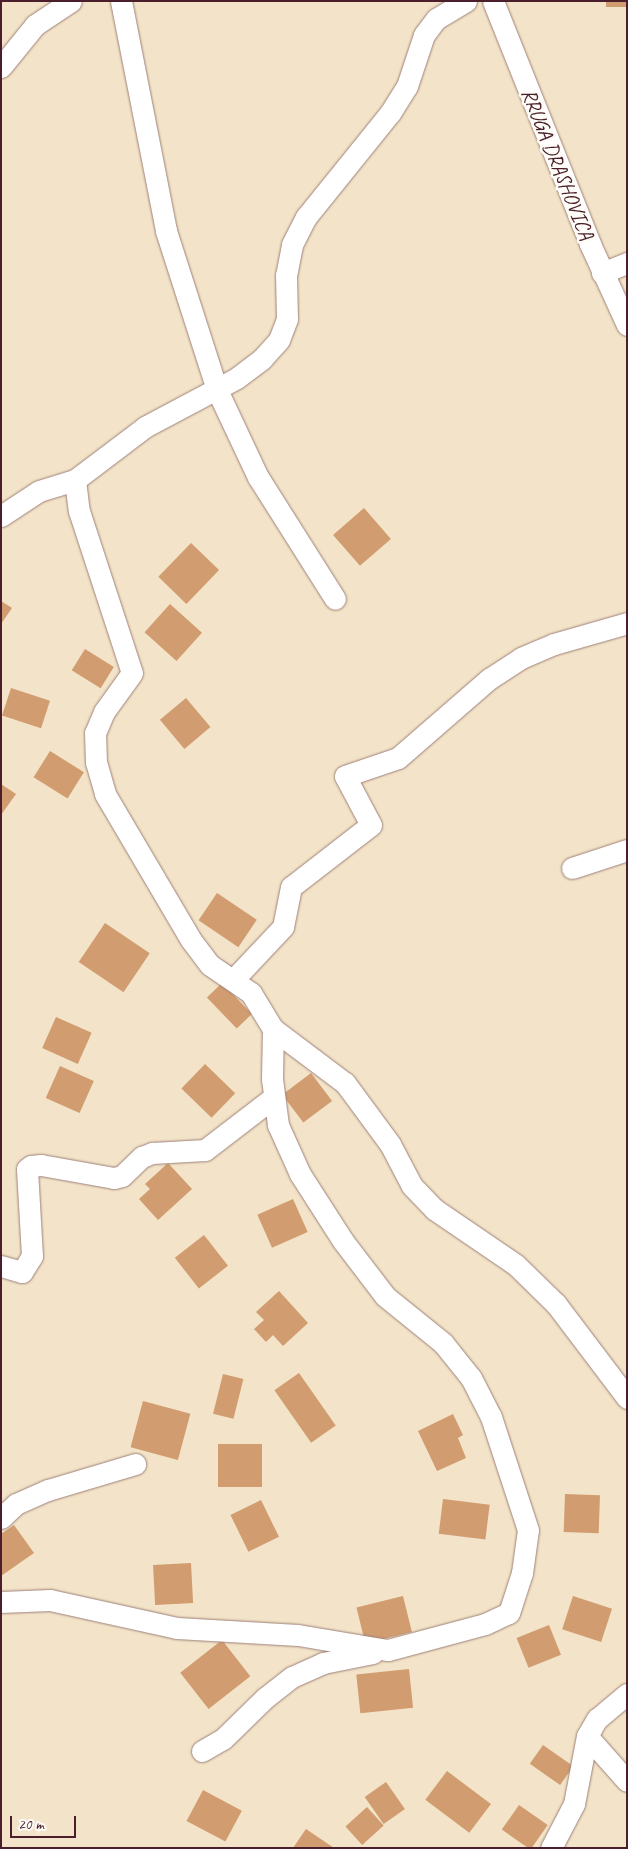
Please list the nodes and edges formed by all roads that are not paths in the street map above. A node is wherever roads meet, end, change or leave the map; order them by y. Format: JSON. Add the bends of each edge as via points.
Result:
{"nodes":[{"id":1,"x":71,"y":1,"type":"edge"},
{"id":2,"x":121,"y":1,"type":"edge"},
{"id":3,"x":466,"y":1,"type":"edge"},
{"id":4,"x":493,"y":1,"type":"edge"},
{"id":5,"x":1,"y":67,"type":"edge"},
{"id":6,"x":627,"y":263,"type":"edge"},
{"id":7,"x":602,"y":273,"type":"junction"},
{"id":8,"x":627,"y":325,"type":"edge"},
{"id":9,"x":217,"y":390,"type":"junction"},
{"id":10,"x":75,"y":480,"type":"junction"},
{"id":11,"x":1,"y":516,"type":"edge"},
{"id":12,"x":335,"y":600,"type":"dead end"},
{"id":13,"x":627,"y":622,"type":"edge"},
{"id":14,"x":627,"y":850,"type":"edge"},
{"id":15,"x":572,"y":868,"type":"dead end"},
{"id":16,"x":233,"y":980,"type":"junction"},
{"id":17,"x":273,"y":1029,"type":"junction"},
{"id":18,"x":274,"y":1097,"type":"junction"},
{"id":19,"x":1,"y":1266,"type":"edge"},
{"id":20,"x":627,"y":1398,"type":"edge"},
{"id":21,"x":135,"y":1464,"type":"dead end"},
{"id":22,"x":1,"y":1518,"type":"edge"},
{"id":23,"x":1,"y":1602,"type":"edge"},
{"id":24,"x":388,"y":1650,"type":"junction"},
{"id":25,"x":627,"y":1694,"type":"edge"},
{"id":26,"x":587,"y":1736,"type":"junction"},
{"id":27,"x":202,"y":1751,"type":"dead end"},
{"id":28,"x":627,"y":1782,"type":"edge"},
{"id":29,"x":552,"y":1848,"type":"edge"}],
"edges":[{"from":1,"to":5,"type":"street","via":[[35,25]]},
{"from":2,"to":9,"type":"street","via":[[166,231]]},
{"from":3,"to":9,"type":"street","via":[[436,19],[424,35],[407,86],[390,113],[306,217],[292,245],[286,275],[287,320],[279,340],[262,359]]},
{"from":4,"to":7,"type":"street","name":"RRUGA DRASHOVICA"},
{"from":6,"to":7,"type":"street"},
{"from":7,"to":8,"type":"street","name":"RRUGA DRASHOVICA"},
{"from":9,"to":10,"type":"street","via":[[145,426]]},
{"from":9,"to":12,"type":"street","via":[[258,477]]},
{"from":10,"to":11,"type":"street","via":[[39,491]]},
{"from":10,"to":16,"type":"street","via":[[87,537],[132,673],[104,712],[95,734],[96,762],[105,794],[191,940],[210,965]]},
{"from":13,"to":16,"type":"street","via":[[554,644],[521,658],[489,678],[398,758],[345,776],[371,825],[291,887],[283,927]]},
{"from":14,"to":15,"type":"street"},
{"from":16,"to":17,"type":"street","via":[[251,993]]},
{"from":17,"to":18,"type":"street"},
{"from":17,"to":20,"type":"street","via":[[345,1083],[390,1144],[412,1186],[434,1209],[516,1265],[556,1304]]},
{"from":18,"to":19,"type":"street","via":[[205,1150],[152,1153],[142,1157],[122,1176],[114,1178],[31,1166],[27,1170],[32,1256],[22,1272]]},
{"from":18,"to":24,"type":"street","via":[[278,1125],[300,1174],[343,1241],[385,1296],[443,1343],[471,1378],[491,1417],[528,1530],[522,1573],[509,1613],[485,1624]]},
{"from":21,"to":22,"type":"street","via":[[48,1490],[16,1504]]},
{"from":23,"to":24,"type":"street","via":[[50,1600],[177,1628],[298,1636]]},
{"from":24,"to":27,"type":"street","via":[[323,1662],[292,1677],[223,1739]]},
{"from":25,"to":26,"type":"street","via":[[597,1719]]},
{"from":26,"to":28,"type":"street"},
{"from":26,"to":29,"type":"street","via":[[574,1804]]}]}
